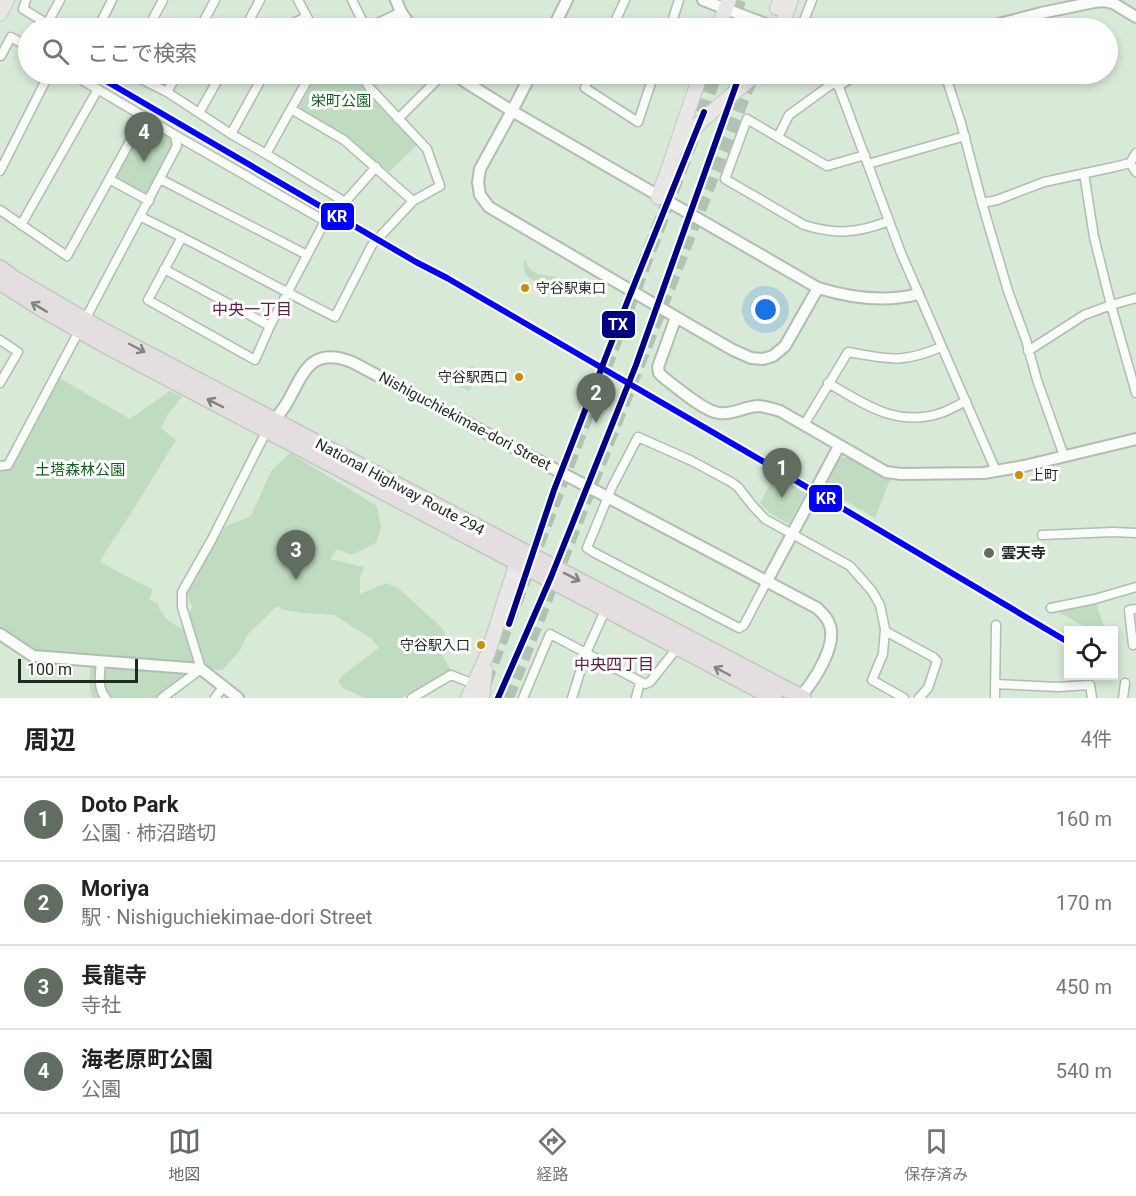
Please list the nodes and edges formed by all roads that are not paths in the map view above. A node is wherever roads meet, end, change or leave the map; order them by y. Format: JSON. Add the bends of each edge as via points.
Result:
{"nodes":[{"id":1,"x":7,"y":0,"type":"edge"},
{"id":2,"x":27,"y":0,"type":"edge"},
{"id":3,"x":60,"y":0,"type":"edge"},
{"id":4,"x":112,"y":0,"type":"edge"},
{"id":5,"x":163,"y":0,"type":"edge"},
{"id":6,"x":215,"y":0,"type":"edge"},
{"id":7,"x":260,"y":0,"type":"edge"},
{"id":8,"x":298,"y":0,"type":"edge"},
{"id":9,"x":352,"y":0,"type":"edge"},
{"id":10,"x":396,"y":0,"type":"edge"},
{"id":11,"x":567,"y":0,"type":"edge"},
{"id":12,"x":625,"y":0,"type":"edge"},
{"id":13,"x":679,"y":0,"type":"edge"},
{"id":14,"x":703,"y":0,"type":"edge"},
{"id":15,"x":791,"y":0,"type":"edge"},
{"id":16,"x":812,"y":0,"type":"edge"},
{"id":17,"x":727,"y":4,"type":"edge"},
{"id":18,"x":401,"y":12,"type":"junction"},
{"id":19,"x":0,"y":14,"type":"edge"},
{"id":20,"x":306,"y":17,"type":"edge"},
{"id":21,"x":1136,"y":17,"type":"edge"},
{"id":22,"x":38,"y":18,"type":"edge"},
{"id":23,"x":54,"y":18,"type":"edge"},
{"id":24,"x":103,"y":18,"type":"edge"},
{"id":25,"x":153,"y":18,"type":"edge"},
{"id":26,"x":205,"y":18,"type":"edge"},
{"id":27,"x":250,"y":18,"type":"edge"},
{"id":28,"x":362,"y":18,"type":"edge"},
{"id":29,"x":388,"y":18,"type":"edge"},
{"id":30,"x":405,"y":18,"type":"edge"},
{"id":31,"x":558,"y":18,"type":"edge"},
{"id":32,"x":617,"y":18,"type":"edge"},
{"id":33,"x":673,"y":18,"type":"edge"},
{"id":34,"x":756,"y":18,"type":"edge"},
{"id":35,"x":785,"y":18,"type":"edge"},
{"id":36,"x":805,"y":18,"type":"edge"},
{"id":37,"x":1022,"y":18,"type":"edge"},
{"id":38,"x":18,"y":41,"type":"edge"},
{"id":39,"x":0,"y":56,"type":"edge"},
{"id":40,"x":44,"y":84,"type":"edge"},
{"id":41,"x":89,"y":84,"type":"edge"},
{"id":42,"x":151,"y":84,"type":"edge"},
{"id":43,"x":171,"y":84,"type":"edge"},
{"id":44,"x":216,"y":84,"type":"edge"},
{"id":45,"x":258,"y":84,"type":"edge"},
{"id":46,"x":305,"y":84,"type":"edge"},
{"id":47,"x":367,"y":84,"type":"edge"},
{"id":48,"x":433,"y":84,"type":"edge"},
{"id":49,"x":469,"y":84,"type":"edge"},
{"id":50,"x":526,"y":84,"type":"edge"},
{"id":51,"x":587,"y":84,"type":"edge"},
{"id":52,"x":651,"y":84,"type":"edge"},
{"id":53,"x":697,"y":84,"type":"edge"},
{"id":54,"x":744,"y":84,"type":"edge"},
{"id":55,"x":831,"y":84,"type":"edge"},
{"id":56,"x":838,"y":84,"type":"edge"},
{"id":57,"x":948,"y":84,"type":"edge"},
{"id":58,"x":98,"y":89,"type":"junction"},
{"id":59,"x":167,"y":92,"type":"junction"},
{"id":60,"x":291,"y":109,"type":"junction"},
{"id":61,"x":512,"y":111,"type":"junction"},
{"id":62,"x":200,"y":113,"type":"junction"},
{"id":63,"x":144,"y":116,"type":"junction"},
{"id":64,"x":398,"y":119,"type":"junction"},
{"id":65,"x":231,"y":134,"type":"junction"},
{"id":66,"x":175,"y":135,"type":"junction"},
{"id":67,"x":965,"y":136,"type":"junction"},
{"id":68,"x":777,"y":137,"type":"junction"},
{"id":69,"x":675,"y":153,"type":"junction"},
{"id":70,"x":1136,"y":153,"type":"edge"},
{"id":71,"x":266,"y":154,"type":"junction"},
{"id":72,"x":866,"y":160,"type":"junction"},
{"id":73,"x":1130,"y":163,"type":"junction"},
{"id":74,"x":376,"y":167,"type":"junction"},
{"id":75,"x":0,"y":171,"type":"edge"},
{"id":76,"x":1084,"y":172,"type":"junction"},
{"id":77,"x":1136,"y":172,"type":"edge"},
{"id":78,"x":109,"y":179,"type":"junction"},
{"id":79,"x":160,"y":179,"type":"junction"},
{"id":80,"x":658,"y":196,"type":"junction"},
{"id":81,"x":149,"y":201,"type":"junction"},
{"id":82,"x":412,"y":201,"type":"junction"},
{"id":83,"x":982,"y":203,"type":"junction"},
{"id":84,"x":0,"y":210,"type":"edge"},
{"id":85,"x":141,"y":217,"type":"junction"},
{"id":86,"x":889,"y":221,"type":"junction"},
{"id":87,"x":21,"y":225,"type":"junction"},
{"id":88,"x":182,"y":237,"type":"junction"},
{"id":89,"x":308,"y":255,"type":"junction"},
{"id":90,"x":0,"y":268,"type":"edge"},
{"id":91,"x":164,"y":269,"type":"junction"},
{"id":92,"x":0,"y":282,"type":"edge"},
{"id":93,"x":819,"y":288,"type":"junction"},
{"id":94,"x":288,"y":294,"type":"junction"},
{"id":95,"x":918,"y":294,"type":"junction"},
{"id":96,"x":1136,"y":298,"type":"edge"},
{"id":97,"x":1111,"y":305,"type":"junction"},
{"id":98,"x":676,"y":317,"type":"junction"},
{"id":99,"x":82,"y":325,"type":"junction"},
{"id":100,"x":270,"y":326,"type":"junction"},
{"id":101,"x":0,"y":340,"type":"edge"},
{"id":102,"x":941,"y":347,"type":"junction"},
{"id":103,"x":1028,"y":351,"type":"junction"},
{"id":104,"x":0,"y":383,"type":"edge"},
{"id":105,"x":828,"y":383,"type":"junction"},
{"id":106,"x":1136,"y":393,"type":"edge"},
{"id":107,"x":966,"y":401,"type":"junction"},
{"id":108,"x":270,"y":425,"type":"junction"},
{"id":109,"x":804,"y":425,"type":"junction"},
{"id":110,"x":1136,"y":439,"type":"edge"},
{"id":111,"x":839,"y":446,"type":"junction"},
{"id":112,"x":1064,"y":456,"type":"junction"},
{"id":113,"x":0,"y":466,"type":"edge"},
{"id":114,"x":996,"y":471,"type":"junction"},
{"id":115,"x":608,"y":497,"type":"junction"},
{"id":116,"x":1136,"y":533,"type":"edge"},
{"id":117,"x":792,"y":534,"type":"junction"},
{"id":118,"x":1042,"y":535,"type":"dead end"},
{"id":119,"x":519,"y":556,"type":"junction"},
{"id":120,"x":767,"y":581,"type":"junction"},
{"id":121,"x":1136,"y":587,"type":"edge"},
{"id":122,"x":1051,"y":608,"type":"dead end"},
{"id":123,"x":1136,"y":609,"type":"edge"},
{"id":124,"x":603,"y":615,"type":"dead end"},
{"id":125,"x":996,"y":625,"type":"dead end"},
{"id":126,"x":885,"y":631,"type":"junction"},
{"id":127,"x":0,"y":634,"type":"edge"},
{"id":128,"x":1136,"y":644,"type":"edge"},
{"id":129,"x":678,"y":647,"type":"junction"},
{"id":130,"x":488,"y":653,"type":"junction"},
{"id":131,"x":586,"y":653,"type":"junction"},
{"id":132,"x":101,"y":661,"type":"junction"},
{"id":133,"x":201,"y":669,"type":"junction"},
{"id":134,"x":640,"y":682,"type":"junction"},
{"id":135,"x":1125,"y":682,"type":"dead end"},
{"id":136,"x":474,"y":684,"type":"junction"},
{"id":137,"x":995,"y":684,"type":"junction"},
{"id":138,"x":224,"y":686,"type":"junction"},
{"id":139,"x":423,"y":695,"type":"edge"},
{"id":140,"x":801,"y":697,"type":"edge"},
{"id":141,"x":106,"y":698,"type":"edge"},
{"id":142,"x":162,"y":698,"type":"edge"},
{"id":143,"x":215,"y":698,"type":"edge"},
{"id":144,"x":238,"y":698,"type":"edge"},
{"id":145,"x":412,"y":698,"type":"edge"},
{"id":146,"x":468,"y":698,"type":"edge"},
{"id":147,"x":482,"y":698,"type":"edge"},
{"id":148,"x":523,"y":698,"type":"edge"},
{"id":149,"x":572,"y":698,"type":"edge"},
{"id":150,"x":636,"y":698,"type":"edge"},
{"id":151,"x":774,"y":698,"type":"edge"},
{"id":152,"x":904,"y":698,"type":"edge"},
{"id":153,"x":919,"y":698,"type":"edge"},
{"id":154,"x":995,"y":698,"type":"edge"},
{"id":155,"x":1092,"y":698,"type":"edge"},
{"id":156,"x":1123,"y":698,"type":"edge"}],
"edges":[{"from":1,"to":19,"type":"main road"},
{"from":2,"to":22,"type":"street","via":[[23,9]]},
{"from":3,"to":23,"type":"street"},
{"from":4,"to":24,"type":"street"},
{"from":5,"to":25,"type":"street"},
{"from":6,"to":26,"type":"street"},
{"from":7,"to":27,"type":"street"},
{"from":8,"to":20,"type":"street"},
{"from":9,"to":28,"type":"street"},
{"from":10,"to":18,"type":"street"},
{"from":11,"to":31,"type":"street"},
{"from":12,"to":32,"type":"street"},
{"from":13,"to":33,"type":"street"},
{"from":14,"to":17,"type":"street"},
{"from":15,"to":35,"type":"main road"},
{"from":16,"to":36,"type":"street"},
{"from":17,"to":34,"type":"street"},
{"from":18,"to":29,"type":"street"},
{"from":18,"to":30,"type":"street"},
{"from":21,"to":37,"type":"street","via":[[1113,3],[1094,2]]},
{"from":38,"to":39,"type":"street","via":[[11,37]]},
{"from":40,"to":75,"type":"street"},
{"from":41,"to":58,"type":"street"},
{"from":42,"to":59,"type":"street"},
{"from":43,"to":59,"type":"street"},
{"from":44,"to":62,"type":"street"},
{"from":45,"to":65,"type":"street"},
{"from":46,"to":60,"type":"street"},
{"from":47,"to":64,"type":"street"},
{"from":48,"to":64,"type":"street"},
{"from":49,"to":61,"type":"street"},
{"from":50,"to":61,"type":"street"},
{"from":51,"to":52,"type":"street","via":[[585,88],[638,122]]},
{"from":53,"to":69,"type":"main road"},
{"from":54,"to":69,"type":"main road","via":[[694,128]]},
{"from":55,"to":68,"type":"street","via":[[789,115]]},
{"from":56,"to":72,"type":"street"},
{"from":57,"to":67,"type":"street"},
{"from":58,"to":63,"type":"street"},
{"from":58,"to":87,"type":"street"},
{"from":59,"to":62,"type":"street"},
{"from":60,"to":71,"type":"street"},
{"from":60,"to":74,"type":"street","via":[[344,140]]},
{"from":61,"to":80,"type":"street"},
{"from":61,"to":98,"type":"street","via":[[480,169],[478,189],[484,201]]},
{"from":62,"to":65,"type":"street"},
{"from":63,"to":66,"type":"street"},
{"from":63,"to":78,"type":"street"},
{"from":64,"to":82,"type":"street","via":[[428,149],[440,186]]},
{"from":65,"to":71,"type":"street"},
{"from":66,"to":79,"type":"street","via":[[177,146]]},
{"from":66,"to":89,"type":"street","via":[[325,221]]},
{"from":67,"to":72,"type":"street"},
{"from":67,"to":83,"type":"street"},
{"from":68,"to":72,"type":"street","via":[[827,166]]},
{"from":68,"to":86,"type":"street","via":[[747,119],[725,179],[817,229],[855,232]]},
{"from":69,"to":80,"type":"main road"},
{"from":70,"to":73,"type":"street"},
{"from":71,"to":74,"type":"street","via":[[345,202]]},
{"from":72,"to":86,"type":"street"},
{"from":73,"to":76,"type":"street"},
{"from":73,"to":77,"type":"street"},
{"from":74,"to":82,"type":"street"},
{"from":76,"to":83,"type":"street"},
{"from":76,"to":97,"type":"street","via":[[1094,237]]},
{"from":78,"to":81,"type":"street"},
{"from":78,"to":87,"type":"street","via":[[67,256]]},
{"from":79,"to":81,"type":"street"},
{"from":79,"to":89,"type":"street"},
{"from":80,"to":93,"type":"street"},
{"from":81,"to":85,"type":"street"},
{"from":82,"to":94,"type":"street","via":[[372,245],[335,317]]},
{"from":83,"to":103,"type":"street"},
{"from":84,"to":87,"type":"street"},
{"from":85,"to":88,"type":"street"},
{"from":85,"to":99,"type":"street"},
{"from":86,"to":95,"type":"street"},
{"from":88,"to":91,"type":"street"},
{"from":88,"to":94,"type":"street"},
{"from":89,"to":94,"type":"street"},
{"from":90,"to":99,"type":"highway","name":"National Highway Route 294"},
{"from":91,"to":100,"type":"street"},
{"from":91,"to":100,"type":"street","via":[[148,300],[255,360]]},
{"from":99,"to":92,"type":"highway","name":"National Highway Route 294","one_way":true,"via":[[42,309]]},
{"from":93,"to":95,"type":"street","via":[[872,298]]},
{"from":93,"to":98,"type":"street","via":[[785,346],[773,356],[743,355]]},
{"from":94,"to":100,"type":"street"},
{"from":95,"to":102,"type":"street"},
{"from":96,"to":97,"type":"street"},
{"from":97,"to":103,"type":"street","via":[[1084,315]]},
{"from":97,"to":106,"type":"street"},
{"from":98,"to":109,"type":"street","via":[[658,368],[661,375],[709,410],[727,413],[768,407]]},
{"from":99,"to":108,"type":"highway","name":"National Highway Route 294"},
{"from":99,"to":113,"type":"street","via":[[8,465]]},
{"from":101,"to":104,"type":"street","via":[[18,352]]},
{"from":102,"to":105,"type":"street","via":[[901,359],[848,352]]},
{"from":102,"to":107,"type":"street"},
{"from":103,"to":112,"type":"street"},
{"from":105,"to":107,"type":"street","via":[[896,417],[940,413]]},
{"from":105,"to":109,"type":"street"},
{"from":107,"to":114,"type":"street"},
{"from":108,"to":115,"type":"street","name":"Nishiguchiekimae-dori Street","via":[[308,366],[324,358],[343,358]]},
{"from":108,"to":119,"type":"highway","name":"National Highway Route 294"},
{"from":108,"to":133,"type":"street","via":[[182,592],[182,607]]},
{"from":109,"to":111,"type":"street"},
{"from":110,"to":112,"type":"street"},
{"from":111,"to":114,"type":"street","via":[[878,468],[901,474]]},
{"from":111,"to":117,"type":"street"},
{"from":112,"to":114,"type":"street"},
{"from":115,"to":117,"type":"street","via":[[638,437],[731,482],[765,519]]},
{"from":115,"to":120,"type":"street","name":"Nishiguchiekimae-dori Street"},
{"from":115,"to":120,"type":"street","via":[[587,548],[593,552],[739,628]]},
{"from":116,"to":118,"type":"street"},
{"from":117,"to":120,"type":"street"},
{"from":117,"to":126,"type":"street","via":[[850,566],[873,591]]},
{"from":119,"to":129,"type":"highway","name":"National Highway Route 294"},
{"from":119,"to":130,"type":"main road"},
{"from":119,"to":140,"type":"highway","name":"National Highway Route 294","one_way":true},
{"from":120,"to":140,"type":"street","name":"Nishiguchiekimae-dori Street","via":[[817,608],[829,622],[828,651]]},
{"from":121,"to":122,"type":"street"},
{"from":123,"to":128,"type":"street","via":[[1129,610],[1133,645]]},
{"from":124,"to":131,"type":"street"},
{"from":125,"to":137,"type":"street"},
{"from":126,"to":152,"type":"street","via":[[883,654],[872,680]]},
{"from":126,"to":153,"type":"street","via":[[937,661],[928,688]]},
{"from":127,"to":132,"type":"street","via":[[33,656]]},
{"from":129,"to":134,"type":"street","via":[[650,682]]},
{"from":151,"to":129,"type":"highway","name":"National Highway Route 294","one_way":true},
{"from":130,"to":136,"type":"main road"},
{"from":130,"to":147,"type":"main road"},
{"from":131,"to":134,"type":"street"},
{"from":131,"to":148,"type":"street","via":[[550,634]]},
{"from":131,"to":149,"type":"street"},
{"from":132,"to":133,"type":"street"},
{"from":132,"to":141,"type":"street","via":[[100,685]]},
{"from":133,"to":138,"type":"street"},
{"from":133,"to":142,"type":"street"},
{"from":134,"to":150,"type":"street"},
{"from":135,"to":156,"type":"street"},
{"from":136,"to":139,"type":"street","via":[[451,675]]},
{"from":136,"to":146,"type":"main road"},
{"from":137,"to":154,"type":"street"},
{"from":137,"to":155,"type":"street","via":[[1090,686]]},
{"from":138,"to":143,"type":"street"},
{"from":138,"to":144,"type":"street"},
{"from":139,"to":145,"type":"street"}]}
